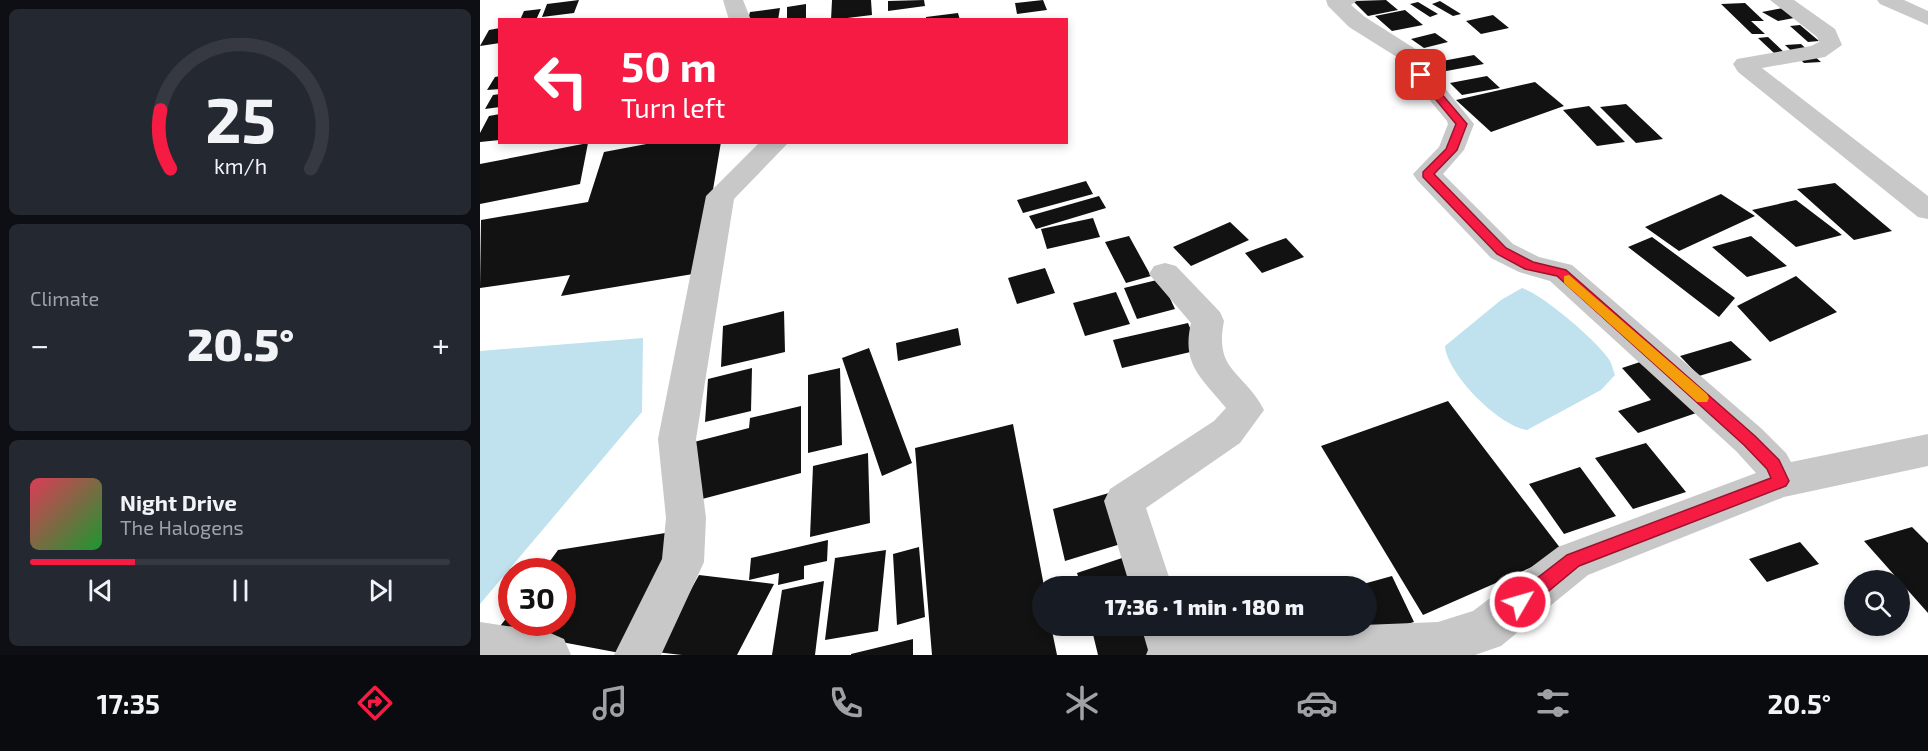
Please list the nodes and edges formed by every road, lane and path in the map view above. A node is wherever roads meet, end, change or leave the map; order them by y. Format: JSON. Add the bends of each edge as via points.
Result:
{"nodes":[{"id":1,"x":733,"y":0,"type":"edge"},
{"id":2,"x":1348,"y":0,"type":"edge"},
{"id":3,"x":1780,"y":0,"type":"edge"},
{"id":4,"x":1887,"y":0,"type":"edge"},
{"id":5,"x":739,"y":18,"type":"edge"},
{"id":6,"x":1928,"y":19,"type":"edge"},
{"id":7,"x":774,"y":144,"type":"edge"},
{"id":8,"x":1928,"y":210,"type":"edge"},
{"id":9,"x":1165,"y":274,"type":"dead end"},
{"id":10,"x":1928,"y":450,"type":"edge"},
{"id":11,"x":1781,"y":481,"type":"junction"},
{"id":12,"x":1148,"y":576,"type":"edge"},
{"id":13,"x":480,"y":644,"type":"edge"},
{"id":14,"x":1168,"y":645,"type":"edge"},
{"id":15,"x":548,"y":655,"type":"edge"},
{"id":16,"x":637,"y":655,"type":"edge"}],
"edges":[{"from":1,"to":5,"type":"street"},
{"from":2,"to":11,"type":"street","via":[[1335,2],[1357,22],[1409,55],[1459,119],[1461,124],[1451,150],[1427,174],[1502,251],[1530,266],[1561,273],[1749,440],[1773,465]]},
{"from":3,"to":8,"type":"street","via":[[1827,34],[1831,45],[1816,52],[1745,64],[1746,67]]},
{"from":4,"to":6,"type":"street"},
{"from":7,"to":16,"type":"street","via":[[720,195],[677,439],[686,518],[683,562]]},
{"from":9,"to":12,"type":"street","via":[[1208,321],[1202,342],[1213,374],[1238,395],[1246,410],[1227,432],[1124,501]]},
{"from":10,"to":11,"type":"street"},
{"from":11,"to":14,"type":"street","via":[[1573,561],[1485,630],[1438,644]]},
{"from":13,"to":15,"type":"street"}]}
